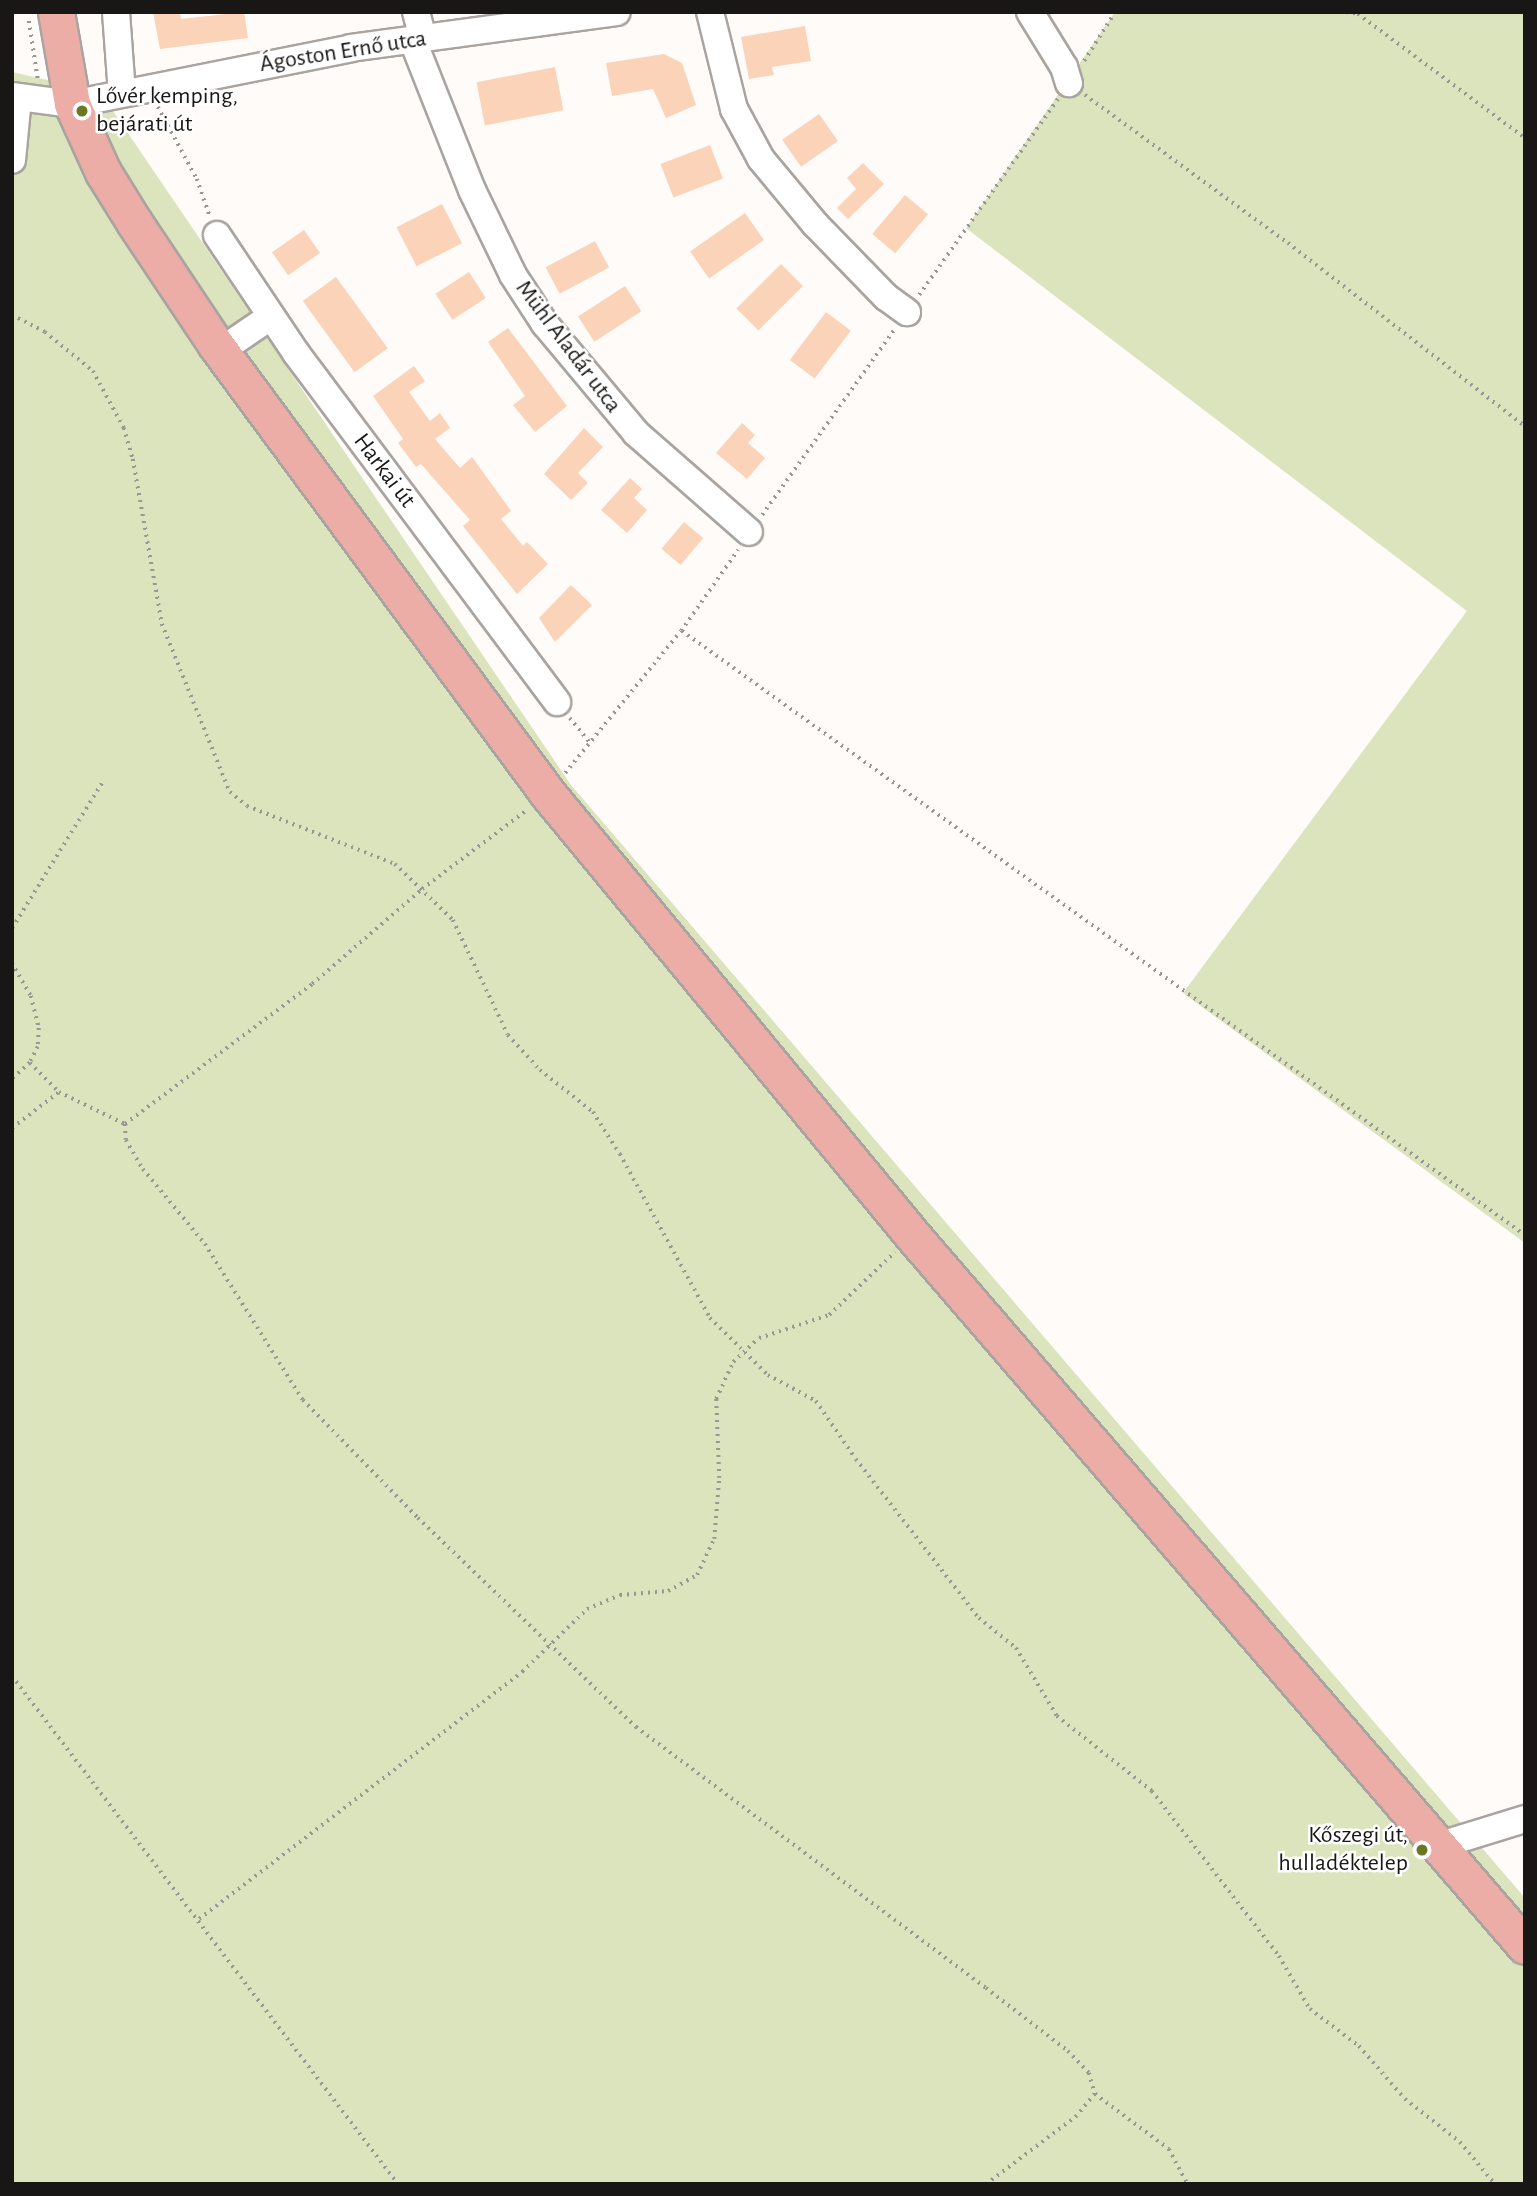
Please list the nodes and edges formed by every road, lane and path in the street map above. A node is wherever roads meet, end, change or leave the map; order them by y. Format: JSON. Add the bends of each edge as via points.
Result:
{"nodes":[{"id":1,"x":28,"y":12,"type":"edge"},
{"id":2,"x":56,"y":12,"type":"edge"},
{"id":3,"x":116,"y":12,"type":"edge"},
{"id":4,"x":416,"y":12,"type":"edge"},
{"id":5,"x":617,"y":12,"type":"edge"},
{"id":6,"x":710,"y":12,"type":"edge"},
{"id":7,"x":1030,"y":12,"type":"edge"},
{"id":8,"x":1115,"y":12,"type":"edge"},
{"id":9,"x":1346,"y":12,"type":"edge"},
{"id":10,"x":418,"y":40,"type":"junction"},
{"id":11,"x":1069,"y":83,"type":"junction"},
{"id":12,"x":150,"y":89,"type":"junction"},
{"id":13,"x":122,"y":93,"type":"junction"},
{"id":14,"x":15,"y":97,"type":"edge"},
{"id":15,"x":58,"y":103,"type":"junction"},
{"id":16,"x":1525,"y":138,"type":"edge"},
{"id":17,"x":12,"y":160,"type":"edge"},
{"id":18,"x":217,"y":235,"type":"joint"},
{"id":19,"x":907,"y":312,"type":"junction"},
{"id":20,"x":12,"y":315,"type":"edge"},
{"id":21,"x":270,"y":317,"type":"junction"},
{"id":22,"x":220,"y":351,"type":"junction"},
{"id":23,"x":1525,"y":426,"type":"edge"},
{"id":24,"x":750,"y":532,"type":"junction"},
{"id":25,"x":681,"y":631,"type":"junction"},
{"id":26,"x":557,"y":702,"type":"joint"},
{"id":27,"x":591,"y":744,"type":"junction"},
{"id":28,"x":102,"y":783,"type":"dead end"},
{"id":29,"x":548,"y":794,"type":"junction"},
{"id":30,"x":422,"y":889,"type":"junction"},
{"id":31,"x":12,"y":928,"type":"edge"},
{"id":32,"x":12,"y":963,"type":"edge"},
{"id":33,"x":30,"y":1063,"type":"junction"},
{"id":34,"x":12,"y":1079,"type":"edge"},
{"id":35,"x":59,"y":1092,"type":"junction"},
{"id":36,"x":125,"y":1124,"type":"junction"},
{"id":37,"x":12,"y":1128,"type":"edge"},
{"id":38,"x":913,"y":1236,"type":"junction"},
{"id":39,"x":1525,"y":1236,"type":"edge"},
{"id":40,"x":742,"y":1351,"type":"junction"},
{"id":41,"x":549,"y":1646,"type":"junction"},
{"id":42,"x":12,"y":1676,"type":"edge"},
{"id":43,"x":1525,"y":1819,"type":"edge"},
{"id":44,"x":1437,"y":1846,"type":"junction"},
{"id":45,"x":199,"y":1919,"type":"junction"},
{"id":46,"x":1525,"y":1947,"type":"edge"},
{"id":47,"x":1095,"y":2094,"type":"junction"},
{"id":48,"x":398,"y":2184,"type":"edge"},
{"id":49,"x":987,"y":2184,"type":"edge"},
{"id":50,"x":1188,"y":2184,"type":"edge"},
{"id":51,"x":1495,"y":2184,"type":"edge"}],
"edges":[{"from":1,"to":15,"type":"path"},
{"from":2,"to":15,"type":"main road"},
{"from":3,"to":13,"type":"street"},
{"from":4,"to":10,"type":"street","name":"Mühl Aladár utca"},
{"from":5,"to":10,"type":"street","name":"Ágoston Ernő utca"},
{"from":6,"to":19,"type":"street","via":[[734,109],[761,159],[815,224],[886,297]]},
{"from":7,"to":11,"type":"street"},
{"from":8,"to":11,"type":"path"},
{"from":9,"to":16,"type":"path","via":[[1358,14]]},
{"from":10,"to":12,"type":"street","name":"Ágoston Ernő utca","via":[[258,64]]},
{"from":10,"to":24,"type":"street","name":"Mühl Aladár utca","via":[[472,190],[513,275],[545,324],[636,433]]},
{"from":11,"to":19,"type":"path"},
{"from":11,"to":23,"type":"path","via":[[1288,243]]},
{"from":12,"to":13,"type":"street","name":"Ágoston Ernő utca"},
{"from":12,"to":18,"type":"path","via":[[174,143],[197,178]]},
{"from":13,"to":15,"type":"street","name":"Ágoston Ernő utca"},
{"from":14,"to":15,"type":"street"},
{"from":14,"to":17,"type":"street"},
{"from":15,"to":22,"type":"main road"},
{"from":18,"to":21,"type":"street","name":"Harkai út"},
{"from":19,"to":24,"type":"path"},
{"from":20,"to":30,"type":"path","via":[[45,332],[93,372],[124,428],[162,624],[230,792],[247,806],[395,864]]},
{"from":21,"to":22,"type":"street"},
{"from":21,"to":26,"type":"street","name":"Harkai út"},
{"from":22,"to":29,"type":"main road"},
{"from":24,"to":25,"type":"path"},
{"from":25,"to":27,"type":"path"},
{"from":25,"to":39,"type":"path"},
{"from":26,"to":27,"type":"path"},
{"from":27,"to":29,"type":"path"},
{"from":28,"to":31,"type":"path"},
{"from":29,"to":30,"type":"path"},
{"from":29,"to":38,"type":"main road"},
{"from":30,"to":36,"type":"path","via":[[312,984]]},
{"from":30,"to":40,"type":"path","via":[[453,920],[508,1035],[540,1070],[593,1112],[621,1154],[673,1258],[710,1318]]},
{"from":32,"to":33,"type":"path","via":[[37,1012],[38,1047]]},
{"from":33,"to":34,"type":"path"},
{"from":33,"to":35,"type":"path"},
{"from":35,"to":36,"type":"path"},
{"from":35,"to":37,"type":"path"},
{"from":36,"to":41,"type":"path","via":[[126,1140],[143,1169],[205,1244],[303,1400]]},
{"from":38,"to":40,"type":"path","via":[[830,1315],[759,1338]]},
{"from":38,"to":44,"type":"main road"},
{"from":40,"to":41,"type":"path","via":[[721,1381],[716,1399],[718,1514],[714,1539],[697,1575],[655,1595],[606,1599],[587,1609]]},
{"from":40,"to":51,"type":"path","via":[[768,1375],[816,1401],[849,1451],[979,1618],[1016,1648],[1057,1717],[1152,1791],[1279,1956],[1310,2009],[1359,2046],[1405,2099],[1460,2142]]},
{"from":41,"to":45,"type":"path","via":[[522,1672]]},
{"from":41,"to":47,"type":"path","via":[[636,1727],[1068,2051],[1089,2073]]},
{"from":42,"to":45,"type":"path"},
{"from":43,"to":44,"type":"street"},
{"from":44,"to":46,"type":"main road"},
{"from":45,"to":48,"type":"path"},
{"from":47,"to":49,"type":"path","via":[[1077,2116]]},
{"from":47,"to":50,"type":"path","via":[[1170,2149]]}]}
